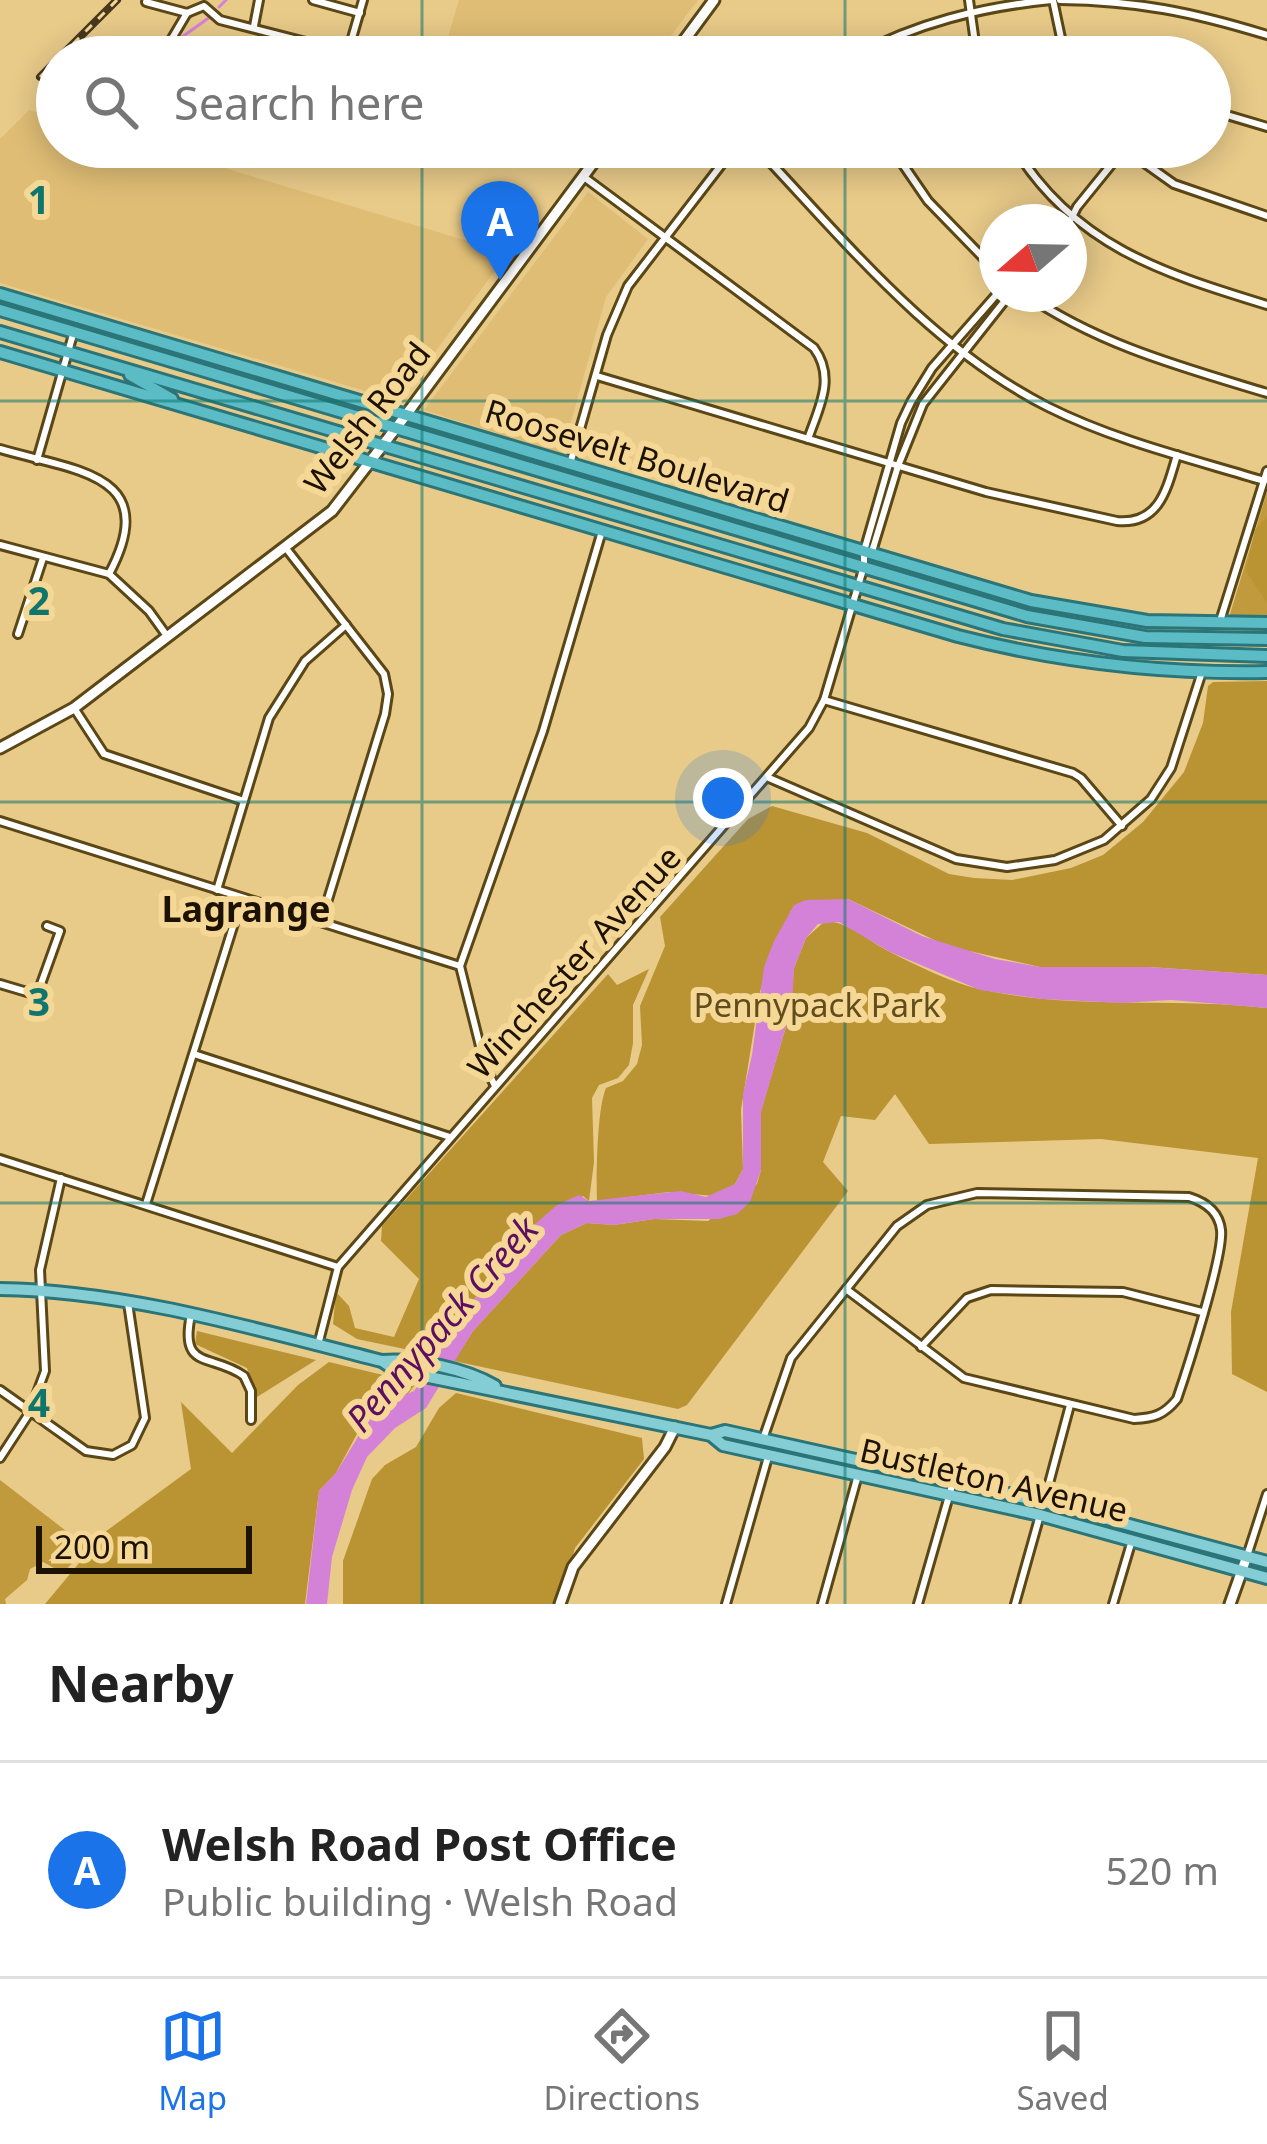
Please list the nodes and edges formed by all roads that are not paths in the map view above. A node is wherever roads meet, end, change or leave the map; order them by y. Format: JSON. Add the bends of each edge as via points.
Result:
{"nodes":[{"id":1,"x":260,"y":0,"type":"edge"},
{"id":2,"x":313,"y":0,"type":"edge"},
{"id":3,"x":364,"y":0,"type":"edge"},
{"id":4,"x":715,"y":0,"type":"edge"},
{"id":5,"x":969,"y":0,"type":"edge"},
{"id":6,"x":1055,"y":0,"type":"edge"},
{"id":7,"x":1126,"y":1,"type":"edge"},
{"id":8,"x":146,"y":2,"type":"edge"},
{"id":9,"x":969,"y":12,"type":"junction"},
{"id":10,"x":187,"y":13,"type":"junction"},
{"id":11,"x":360,"y":13,"type":"junction"},
{"id":12,"x":254,"y":26,"type":"junction"},
{"id":13,"x":1267,"y":35,"type":"edge"},
{"id":14,"x":173,"y":36,"type":"edge"},
{"id":15,"x":290,"y":36,"type":"edge"},
{"id":16,"x":353,"y":36,"type":"edge"},
{"id":17,"x":688,"y":36,"type":"edge"},
{"id":18,"x":896,"y":36,"type":"edge"},
{"id":19,"x":973,"y":36,"type":"edge"},
{"id":20,"x":1061,"y":36,"type":"edge"},
{"id":21,"x":1231,"y":116,"type":"edge"},
{"id":22,"x":1267,"y":127,"type":"edge"},
{"id":23,"x":590,"y":168,"type":"edge"},
{"id":24,"x":718,"y":168,"type":"edge"},
{"id":25,"x":776,"y":168,"type":"edge"},
{"id":26,"x":906,"y":168,"type":"edge"},
{"id":27,"x":1031,"y":168,"type":"edge"},
{"id":28,"x":1108,"y":168,"type":"edge"},
{"id":29,"x":1152,"y":168,"type":"edge"},
{"id":30,"x":584,"y":177,"type":"junction"},
{"id":31,"x":1059,"y":204,"type":"edge"},
{"id":32,"x":1079,"y":204,"type":"edge"},
{"id":33,"x":1267,"y":216,"type":"edge"},
{"id":34,"x":1087,"y":229,"type":"edge"},
{"id":35,"x":664,"y":236,"type":"junction"},
{"id":36,"x":979,"y":254,"type":"edge"},
{"id":37,"x":0,"y":294,"type":"edge"},
{"id":38,"x":1267,"y":305,"type":"edge"},
{"id":39,"x":0,"y":310,"type":"edge"},
{"id":40,"x":982,"y":312,"type":"edge"},
{"id":41,"x":995,"y":312,"type":"edge"},
{"id":42,"x":1058,"y":312,"type":"edge"},
{"id":43,"x":78,"y":318,"type":"junction"},
{"id":44,"x":0,"y":332,"type":"edge"},
{"id":45,"x":74,"y":332,"type":"junction"},
{"id":46,"x":166,"y":344,"type":"junction"},
{"id":47,"x":954,"y":346,"type":"junction"},
{"id":48,"x":0,"y":352,"type":"edge"},
{"id":49,"x":68,"y":352,"type":"junction"},
{"id":50,"x":962,"y":352,"type":"junction"},
{"id":51,"x":112,"y":365,"type":"junction"},
{"id":52,"x":63,"y":371,"type":"junction"},
{"id":53,"x":597,"y":376,"type":"junction"},
{"id":54,"x":227,"y":378,"type":"junction"},
{"id":55,"x":1267,"y":393,"type":"edge"},
{"id":56,"x":188,"y":408,"type":"junction"},
{"id":57,"x":406,"y":415,"type":"junction"},
{"id":58,"x":396,"y":428,"type":"junction"},
{"id":59,"x":808,"y":439,"type":"junction"},
{"id":60,"x":384,"y":445,"type":"junction"},
{"id":61,"x":0,"y":449,"type":"edge"},
{"id":62,"x":1177,"y":455,"type":"junction"},
{"id":63,"x":37,"y":460,"type":"junction"},
{"id":64,"x":371,"y":462,"type":"junction"},
{"id":65,"x":570,"y":464,"type":"junction"},
{"id":66,"x":894,"y":464,"type":"junction"},
{"id":67,"x":1267,"y":471,"type":"edge"},
{"id":68,"x":1264,"y":482,"type":"junction"},
{"id":69,"x":602,"y":531,"type":"junction"},
{"id":70,"x":0,"y":545,"type":"edge"},
{"id":71,"x":285,"y":547,"type":"junction"},
{"id":72,"x":868,"y":552,"type":"junction"},
{"id":73,"x":43,"y":558,"type":"junction"},
{"id":74,"x":864,"y":568,"type":"junction"},
{"id":75,"x":109,"y":574,"type":"junction"},
{"id":76,"x":858,"y":586,"type":"junction"},
{"id":77,"x":853,"y":605,"type":"junction"},
{"id":78,"x":1127,"y":620,"type":"junction"},
{"id":79,"x":1047,"y":621,"type":"junction"},
{"id":80,"x":1219,"y":624,"type":"junction"},
{"id":81,"x":1263,"y":624,"type":"edge"},
{"id":82,"x":346,"y":626,"type":"junction"},
{"id":83,"x":18,"y":634,"type":"dead end"},
{"id":84,"x":167,"y":636,"type":"junction"},
{"id":85,"x":1267,"y":639,"type":"edge"},
{"id":86,"x":1267,"y":656,"type":"edge"},
{"id":87,"x":1202,"y":672,"type":"junction"},
{"id":88,"x":1267,"y":672,"type":"edge"},
{"id":89,"x":824,"y":700,"type":"junction"},
{"id":90,"x":74,"y":708,"type":"junction"},
{"id":91,"x":0,"y":748,"type":"edge"},
{"id":92,"x":770,"y":778,"type":"junction"},
{"id":93,"x":244,"y":801,"type":"junction"},
{"id":94,"x":0,"y":821,"type":"edge"},
{"id":95,"x":1123,"y":826,"type":"junction"},
{"id":96,"x":218,"y":890,"type":"junction"},
{"id":97,"x":242,"y":898,"type":"junction"},
{"id":98,"x":321,"y":922,"type":"junction"},
{"id":99,"x":47,"y":926,"type":"dead end"},
{"id":100,"x":460,"y":966,"type":"junction"},
{"id":101,"x":0,"y":984,"type":"edge"},
{"id":102,"x":194,"y":1054,"type":"junction"},
{"id":103,"x":495,"y":1086,"type":"junction"},
{"id":104,"x":450,"y":1137,"type":"junction"},
{"id":105,"x":0,"y":1159,"type":"edge"},
{"id":106,"x":61,"y":1178,"type":"junction"},
{"id":107,"x":146,"y":1204,"type":"junction"},
{"id":108,"x":338,"y":1267,"type":"junction"},
{"id":109,"x":0,"y":1289,"type":"edge"},
{"id":110,"x":846,"y":1289,"type":"junction"},
{"id":111,"x":40,"y":1290,"type":"junction"},
{"id":112,"x":128,"y":1303,"type":"junction"},
{"id":113,"x":1202,"y":1312,"type":"junction"},
{"id":114,"x":190,"y":1315,"type":"junction"},
{"id":115,"x":318,"y":1345,"type":"junction"},
{"id":116,"x":921,"y":1347,"type":"junction"},
{"id":117,"x":0,"y":1390,"type":"edge"},
{"id":118,"x":1070,"y":1405,"type":"junction"},
{"id":119,"x":30,"y":1412,"type":"junction"},
{"id":120,"x":251,"y":1420,"type":"dead end"},
{"id":121,"x":675,"y":1427,"type":"junction"},
{"id":122,"x":711,"y":1435,"type":"junction"},
{"id":123,"x":763,"y":1439,"type":"junction"},
{"id":124,"x":769,"y":1454,"type":"junction"},
{"id":125,"x":0,"y":1458,"type":"edge"},
{"id":126,"x":859,"y":1475,"type":"junction"},
{"id":127,"x":951,"y":1488,"type":"junction"},
{"id":128,"x":1267,"y":1494,"type":"edge"},
{"id":129,"x":1042,"y":1509,"type":"junction"},
{"id":130,"x":1132,"y":1540,"type":"junction"},
{"id":131,"x":1247,"y":1556,"type":"junction"},
{"id":132,"x":1267,"y":1562,"type":"edge"},
{"id":133,"x":1241,"y":1570,"type":"junction"},
{"id":134,"x":1267,"y":1577,"type":"edge"},
{"id":135,"x":560,"y":1604,"type":"edge"},
{"id":136,"x":726,"y":1604,"type":"edge"},
{"id":137,"x":822,"y":1604,"type":"edge"},
{"id":138,"x":919,"y":1604,"type":"edge"},
{"id":139,"x":1015,"y":1604,"type":"edge"},
{"id":140,"x":1113,"y":1604,"type":"edge"},
{"id":141,"x":1230,"y":1604,"type":"edge"}],
"edges":[{"from":1,"to":12,"type":"street"},
{"from":2,"to":11,"type":"street"},
{"from":3,"to":11,"type":"street"},
{"from":4,"to":17,"type":"street"},
{"from":5,"to":9,"type":"street"},
{"from":6,"to":7,"type":"street"},
{"from":6,"to":9,"type":"street"},
{"from":6,"to":20,"type":"street"},
{"from":7,"to":13,"type":"street"},
{"from":8,"to":10,"type":"street"},
{"from":9,"to":18,"type":"street"},
{"from":9,"to":19,"type":"street"},
{"from":10,"to":12,"type":"street","via":[[204,6],[220,20]]},
{"from":10,"to":14,"type":"street"},
{"from":11,"to":16,"type":"street"},
{"from":12,"to":15,"type":"street"},
{"from":21,"to":22,"type":"street"},
{"from":23,"to":30,"type":"street","name":"Welsh Road"},
{"from":24,"to":35,"type":"street"},
{"from":25,"to":47,"type":"street"},
{"from":26,"to":36,"type":"street"},
{"from":27,"to":31,"type":"street"},
{"from":28,"to":32,"type":"street"},
{"from":29,"to":33,"type":"street","via":[[1174,184]]},
{"from":30,"to":35,"type":"street"},
{"from":30,"to":57,"type":"street","name":"Welsh Road"},
{"from":34,"to":38,"type":"street","via":[[1162,271]]},
{"from":35,"to":53,"type":"street","via":[[628,286]]},
{"from":35,"to":59,"type":"street","via":[[822,359],[826,386]]},
{"from":37,"to":43,"type":"highway","name":"Roosevelt Boulevard"},
{"from":39,"to":45,"type":"highway","name":"Roosevelt Boulevard"},
{"from":40,"to":47,"type":"street"},
{"from":41,"to":50,"type":"street"},
{"from":42,"to":55,"type":"street","via":[[1123,348]]},
{"from":43,"to":45,"type":"street"},
{"from":43,"to":46,"type":"highway","name":"Roosevelt Boulevard"},
{"from":44,"to":49,"type":"highway","name":"Roosevelt Boulevard"},
{"from":45,"to":49,"type":"street"},
{"from":45,"to":54,"type":"highway","name":"Roosevelt Boulevard"},
{"from":46,"to":54,"type":"highway"},
{"from":46,"to":57,"type":"highway","name":"Roosevelt Boulevard"},
{"from":47,"to":50,"type":"street"},
{"from":47,"to":66,"type":"street","via":[[911,402]]},
{"from":48,"to":52,"type":"highway"},
{"from":49,"to":51,"type":"highway","name":"Roosevelt Boulevard"},
{"from":49,"to":52,"type":"street"},
{"from":50,"to":62,"type":"street","via":[[1076,420]]},
{"from":50,"to":66,"type":"street","via":[[923,404]]},
{"from":51,"to":56,"type":"highway"},
{"from":51,"to":60,"type":"highway","name":"Roosevelt Boulevard"},
{"from":52,"to":56,"type":"highway"},
{"from":52,"to":63,"type":"street"},
{"from":53,"to":59,"type":"street"},
{"from":53,"to":65,"type":"street"},
{"from":54,"to":58,"type":"highway","name":"Roosevelt Boulevard"},
{"from":56,"to":64,"type":"highway"},
{"from":57,"to":58,"type":"street","name":"Welsh Road"},
{"from":57,"to":65,"type":"highway","name":"Roosevelt Boulevard"},
{"from":58,"to":60,"type":"street","name":"Welsh Road"},
{"from":58,"to":74,"type":"highway","name":"Roosevelt Boulevard"},
{"from":59,"to":66,"type":"street"},
{"from":60,"to":64,"type":"street","name":"Welsh Road"},
{"from":60,"to":76,"type":"highway","name":"Roosevelt Boulevard"},
{"from":61,"to":63,"type":"street"},
{"from":62,"to":66,"type":"street","via":[[1157,508],[1127,522]]},
{"from":62,"to":68,"type":"street"},
{"from":63,"to":75,"type":"street","via":[[100,478],[121,498],[129,524]]},
{"from":64,"to":69,"type":"highway"},
{"from":64,"to":71,"type":"street","name":"Welsh Road","via":[[334,509]]},
{"from":65,"to":72,"type":"highway","name":"Roosevelt Boulevard"},
{"from":66,"to":72,"type":"street","name":"Winchester Avenue"},
{"from":67,"to":68,"type":"street"},
{"from":68,"to":80,"type":"street"},
{"from":69,"to":77,"type":"highway"},
{"from":69,"to":100,"type":"street"},
{"from":70,"to":73,"type":"street"},
{"from":71,"to":82,"type":"street"},
{"from":71,"to":84,"type":"street","name":"Welsh Road"},
{"from":72,"to":74,"type":"street","name":"Winchester Avenue"},
{"from":72,"to":78,"type":"highway","name":"Roosevelt Boulevard"},
{"from":73,"to":75,"type":"street"},
{"from":73,"to":83,"type":"street"},
{"from":74,"to":76,"type":"street","name":"Winchester Avenue"},
{"from":74,"to":79,"type":"highway","name":"Roosevelt Boulevard"},
{"from":75,"to":84,"type":"street"},
{"from":76,"to":77,"type":"street","name":"Winchester Avenue"},
{"from":76,"to":86,"type":"highway","name":"Roosevelt Boulevard","via":[[1082,646]]},
{"from":77,"to":87,"type":"highway","via":[[1018,650]]},
{"from":77,"to":89,"type":"street","name":"Winchester Avenue"},
{"from":78,"to":79,"type":"highway"},
{"from":78,"to":80,"type":"highway","name":"Roosevelt Boulevard"},
{"from":79,"to":85,"type":"highway","name":"Roosevelt Boulevard","via":[[1145,637]]},
{"from":80,"to":81,"type":"highway","name":"Roosevelt Boulevard"},
{"from":82,"to":93,"type":"street","via":[[282,693]]},
{"from":82,"to":98,"type":"street","via":[[384,674],[388,694]]},
{"from":84,"to":90,"type":"street","name":"Welsh Road"},
{"from":87,"to":88,"type":"highway"},
{"from":87,"to":95,"type":"street","via":[[1171,768]]},
{"from":89,"to":92,"type":"street","name":"Winchester Avenue"},
{"from":89,"to":95,"type":"street","via":[[1072,773]]},
{"from":90,"to":91,"type":"street","name":"Welsh Road"},
{"from":90,"to":93,"type":"street","via":[[104,754]]},
{"from":92,"to":95,"type":"street","via":[[982,865],[1055,860]]},
{"from":92,"to":103,"type":"street","name":"Winchester Avenue"},
{"from":93,"to":96,"type":"street"},
{"from":94,"to":96,"type":"street"},
{"from":96,"to":97,"type":"street"},
{"from":97,"to":98,"type":"street"},
{"from":97,"to":102,"type":"street"},
{"from":98,"to":100,"type":"street"},
{"from":99,"to":101,"type":"street","via":[[60,931],[38,994]]},
{"from":100,"to":103,"type":"street"},
{"from":102,"to":104,"type":"street"},
{"from":102,"to":107,"type":"street"},
{"from":103,"to":104,"type":"street","name":"Winchester Avenue"},
{"from":104,"to":108,"type":"street","name":"Winchester Avenue"},
{"from":105,"to":106,"type":"street"},
{"from":106,"to":107,"type":"street"},
{"from":106,"to":111,"type":"street"},
{"from":107,"to":108,"type":"street"},
{"from":108,"to":115,"type":"street","name":"Winchester Avenue"},
{"from":109,"to":111,"type":"main road","name":"Bustleton Avenue"},
{"from":110,"to":113,"type":"street","via":[[897,1226],[948,1198],[1189,1197],[1215,1214],[1221,1229]]},
{"from":110,"to":116,"type":"street"},
{"from":110,"to":123,"type":"street","via":[[791,1358]]},
{"from":111,"to":112,"type":"main road","name":"Bustleton Avenue"},
{"from":111,"to":119,"type":"street","via":[[45,1371]]},
{"from":112,"to":114,"type":"main road","name":"Bustleton Avenue"},
{"from":112,"to":119,"type":"street","via":[[145,1418],[132,1445],[102,1456]]},
{"from":113,"to":116,"type":"street","via":[[1123,1292],[991,1290],[967,1298]]},
{"from":113,"to":118,"type":"street","via":[[1169,1408],[1134,1419]]},
{"from":114,"to":115,"type":"main road","name":"Bustleton Avenue"},
{"from":114,"to":120,"type":"street","via":[[192,1351],[244,1376]]},
{"from":115,"to":121,"type":"main road","name":"Bustleton Avenue"},
{"from":116,"to":118,"type":"street","via":[[964,1378]]},
{"from":117,"to":119,"type":"street"},
{"from":118,"to":129,"type":"street"},
{"from":119,"to":125,"type":"street"},
{"from":121,"to":122,"type":"main road","name":"Bustleton Avenue"},
{"from":121,"to":135,"type":"street","via":[[573,1567]]},
{"from":122,"to":123,"type":"main road","name":"Bustleton Avenue"},
{"from":122,"to":124,"type":"main road","name":"Bustleton Avenue"},
{"from":123,"to":127,"type":"main road","name":"Bustleton Avenue"},
{"from":124,"to":126,"type":"main road","name":"Bustleton Avenue"},
{"from":124,"to":136,"type":"street"},
{"from":126,"to":127,"type":"main road","name":"Bustleton Avenue"},
{"from":126,"to":137,"type":"street"},
{"from":127,"to":129,"type":"main road","name":"Bustleton Avenue"},
{"from":127,"to":138,"type":"street"},
{"from":128,"to":131,"type":"street"},
{"from":129,"to":130,"type":"main road","name":"Bustleton Avenue"},
{"from":129,"to":131,"type":"main road","name":"Bustleton Avenue"},
{"from":129,"to":139,"type":"street"},
{"from":130,"to":133,"type":"main road","name":"Bustleton Avenue"},
{"from":130,"to":140,"type":"street"},
{"from":131,"to":132,"type":"main road","name":"Bustleton Avenue"},
{"from":131,"to":133,"type":"street"},
{"from":133,"to":134,"type":"main road","name":"Bustleton Avenue"},
{"from":133,"to":141,"type":"street"}]}
